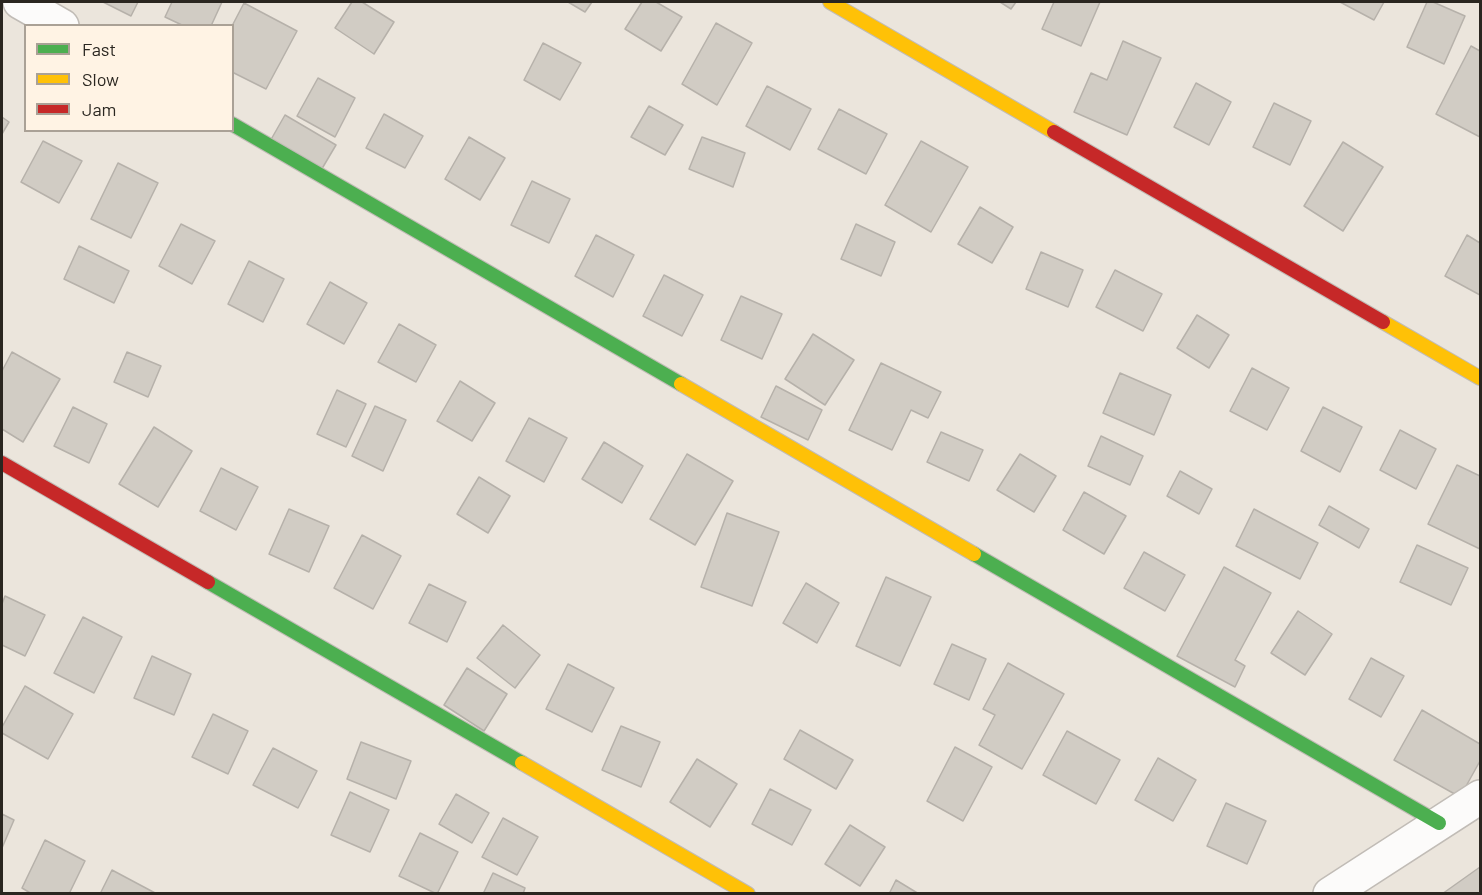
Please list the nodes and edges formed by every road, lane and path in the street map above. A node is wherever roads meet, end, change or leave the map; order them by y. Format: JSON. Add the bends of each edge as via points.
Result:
{"nodes":[{"id":1,"x":20,"y":2,"type":"edge"},
{"id":2,"x":830,"y":2,"type":"edge"},
{"id":3,"x":58,"y":24,"type":"edge"},
{"id":4,"x":234,"y":125,"type":"edge"},
{"id":5,"x":1480,"y":378,"type":"edge"},
{"id":6,"x":2,"y":463,"type":"edge"},
{"id":7,"x":1480,"y":797,"type":"edge"},
{"id":8,"x":1439,"y":823,"type":"junction"},
{"id":9,"x":748,"y":894,"type":"edge"},
{"id":10,"x":1330,"y":894,"type":"edge"}],
"edges":[{"from":1,"to":3,"type":"street"},
{"from":2,"to":5,"type":"street"},
{"from":4,"to":8,"type":"street"},
{"from":6,"to":9,"type":"street"},
{"from":7,"to":8,"type":"street"},
{"from":8,"to":10,"type":"street"}]}
